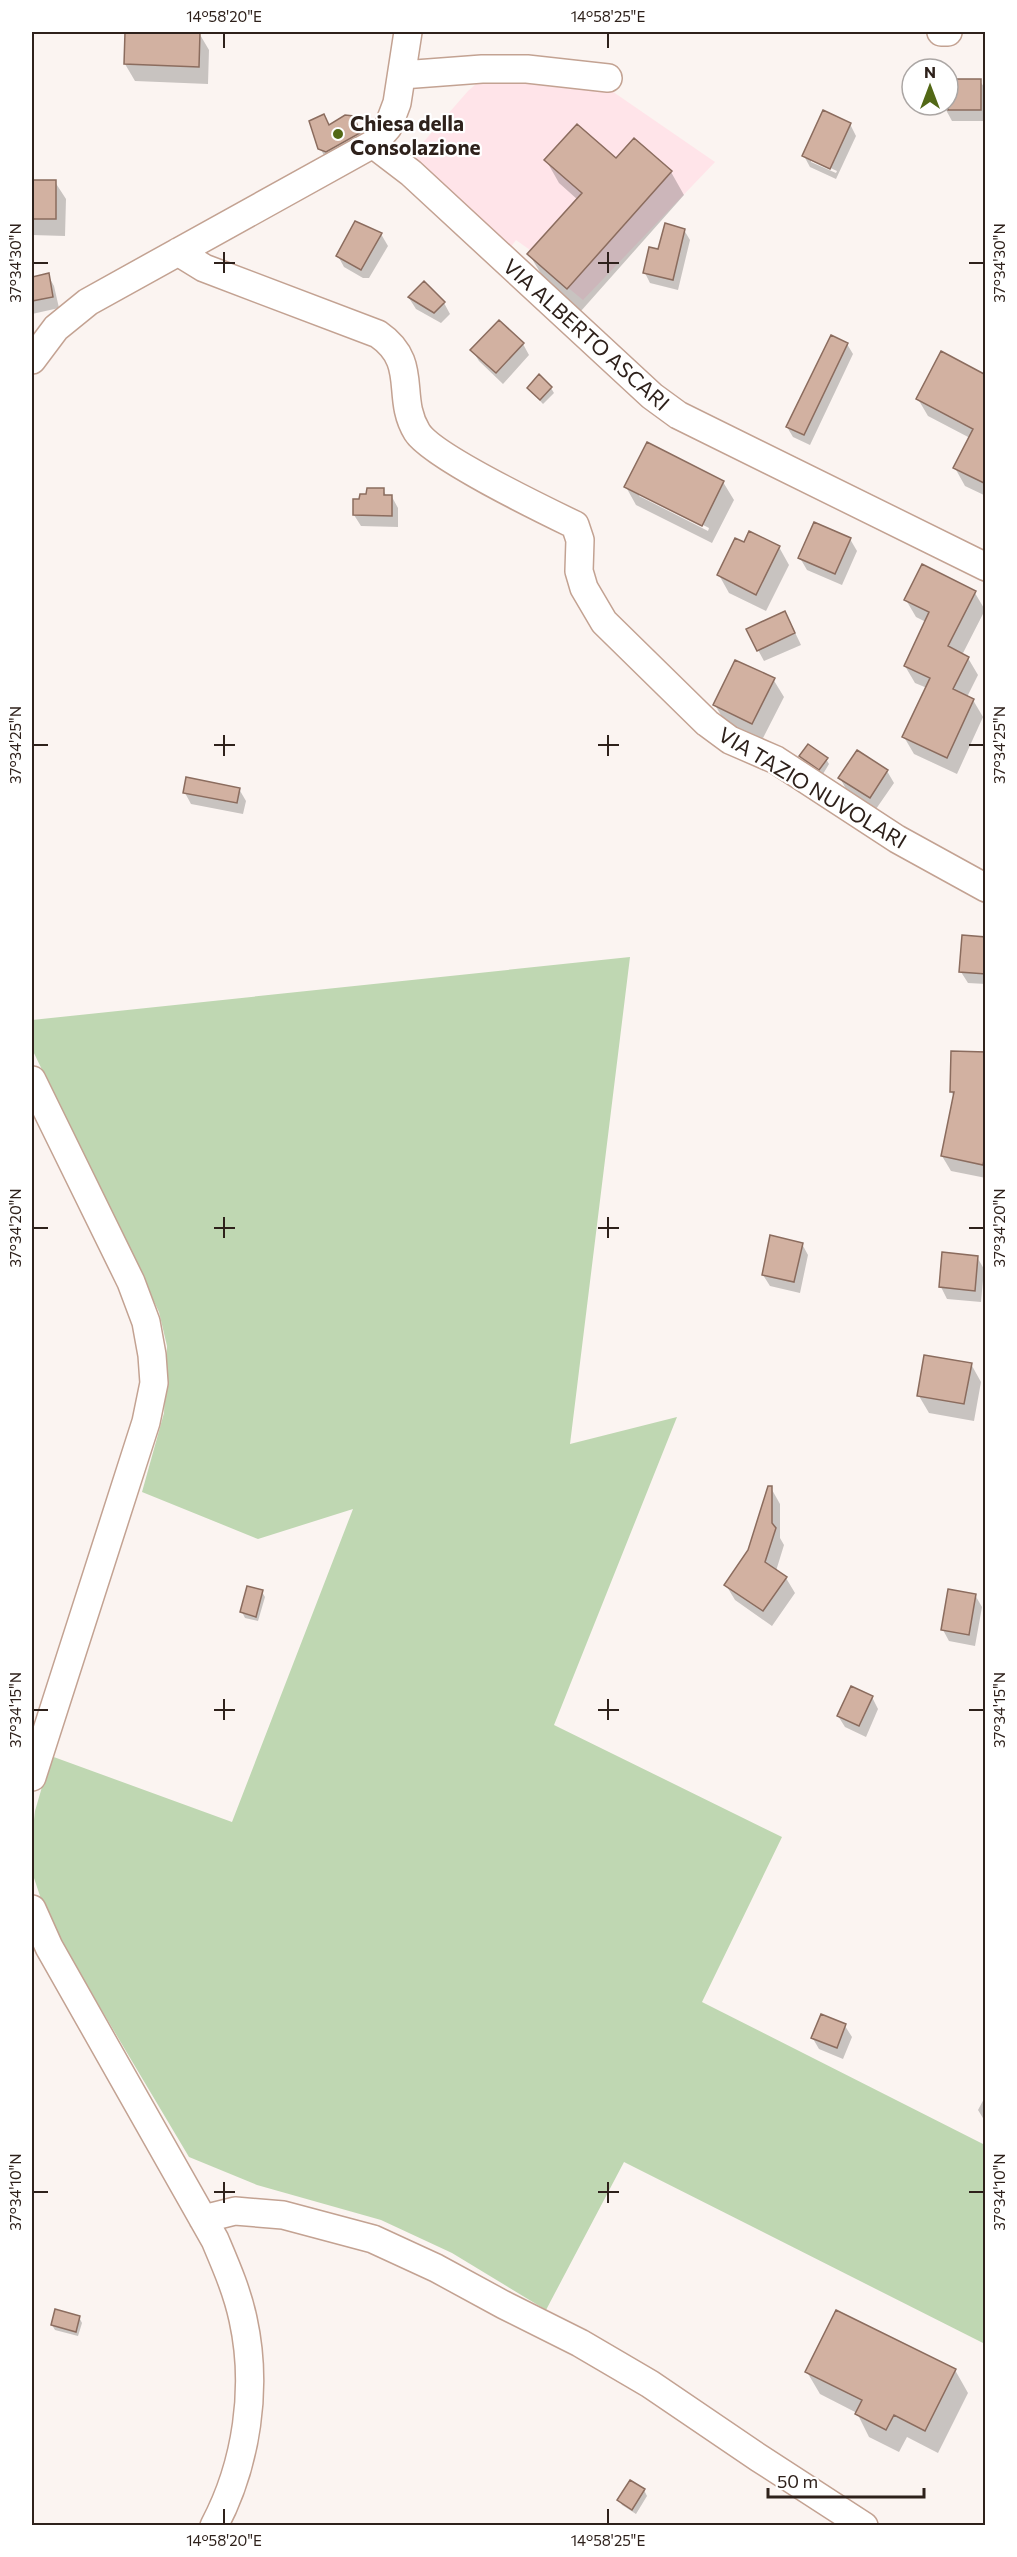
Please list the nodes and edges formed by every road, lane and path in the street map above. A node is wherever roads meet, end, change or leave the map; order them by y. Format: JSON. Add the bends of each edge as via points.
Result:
{"nodes":[{"id":1,"x":408,"y":32,"type":"edge"},
{"id":2,"x":941,"y":32,"type":"edge"},
{"id":3,"x":948,"y":32,"type":"edge"},
{"id":4,"x":402,"y":75,"type":"junction"},
{"id":5,"x":608,"y":78,"type":"dead end"},
{"id":6,"x":373,"y":144,"type":"junction"},
{"id":7,"x":178,"y":252,"type":"junction"},
{"id":8,"x":44,"y":327,"type":"edge"},
{"id":9,"x":32,"y":360,"type":"edge"},
{"id":10,"x":986,"y":567,"type":"edge"},
{"id":11,"x":986,"y":888,"type":"edge"},
{"id":12,"x":32,"y":1080,"type":"edge"},
{"id":13,"x":32,"y":1777,"type":"edge"},
{"id":14,"x":32,"y":1908,"type":"edge"},
{"id":15,"x":203,"y":2218,"type":"junction"},
{"id":16,"x":214,"y":2526,"type":"edge"},
{"id":17,"x":864,"y":2526,"type":"edge"}],
"edges":[{"from":1,"to":4,"type":"street"},
{"from":2,"to":3,"type":"street"},
{"from":4,"to":5,"type":"street","via":[[527,69]]},
{"from":4,"to":6,"type":"street","via":[[388,127]]},
{"from":6,"to":7,"type":"street"},
{"from":6,"to":10,"type":"street","name":"VIA ALBERTO ASCARI","via":[[411,173],[652,396],[678,415]]},
{"from":7,"to":8,"type":"street"},
{"from":7,"to":11,"type":"street","name":"VIA TAZIO NUVOLARI","via":[[204,268],[378,334],[391,343],[403,361],[409,412],[417,433],[433,448],[575,525],[580,540],[581,579],[604,622],[707,723],[730,740],[776,760],[897,839]]},
{"from":8,"to":9,"type":"street"},
{"from":12,"to":13,"type":"street","via":[[131,1282],[146,1323],[154,1383],[146,1422]]},
{"from":14,"to":15,"type":"street","via":[[49,1947]]},
{"from":15,"to":16,"type":"street","via":[[232,2281],[249,2355],[247,2423],[240,2459]]},
{"from":15,"to":17,"type":"street","via":[[236,2211],[283,2215],[373,2239],[436,2268],[650,2384]]}]}
